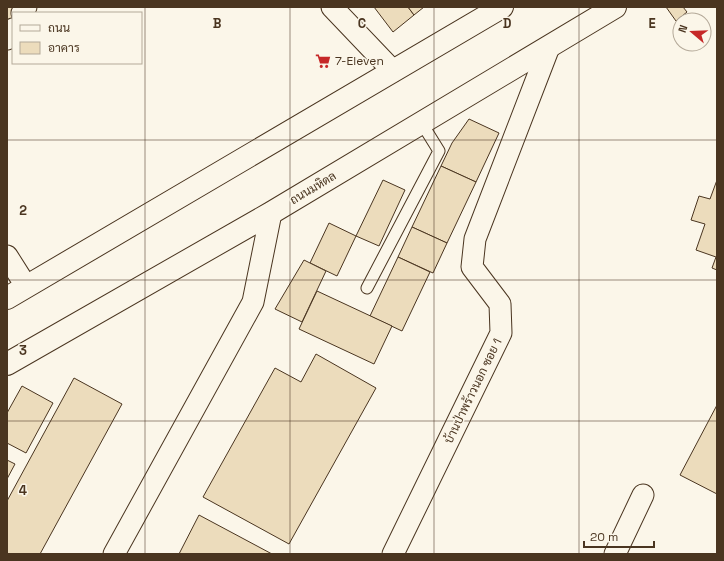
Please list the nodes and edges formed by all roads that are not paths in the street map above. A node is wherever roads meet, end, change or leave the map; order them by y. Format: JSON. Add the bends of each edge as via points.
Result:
{"nodes":[{"id":1,"x":332,"y":7,"type":"edge"},
{"id":2,"x":502,"y":7,"type":"edge"},
{"id":3,"x":616,"y":7,"type":"edge"},
{"id":4,"x":549,"y":47,"type":"junction"},
{"id":5,"x":393,"y":71,"type":"junction"},
{"id":6,"x":421,"y":122,"type":"junction"},
{"id":7,"x":271,"y":213,"type":"junction"},
{"id":8,"x":7,"y":256,"type":"edge"},
{"id":9,"x":26,"y":286,"type":"junction"},
{"id":10,"x":367,"y":288,"type":"dead end"},
{"id":11,"x":7,"y":298,"type":"edge"},
{"id":12,"x":7,"y":364,"type":"edge"},
{"id":13,"x":643,"y":495,"type":"dead end"},
{"id":14,"x":114,"y":554,"type":"edge"},
{"id":15,"x":393,"y":554,"type":"edge"},
{"id":16,"x":615,"y":554,"type":"edge"}],
"edges":[{"from":1,"to":5,"type":"street"},
{"from":2,"to":5,"type":"main road"},
{"from":3,"to":4,"type":"main road","name":"ถนนมหิดล"},
{"from":4,"to":6,"type":"main road","name":"ถนนมหิดล"},
{"from":4,"to":15,"type":"street","name":"บ้านป่าพร้าวนอก ซอย 1","via":[[475,239],[472,267],[500,304],[501,333]]},
{"from":5,"to":9,"type":"main road"},
{"from":6,"to":7,"type":"main road","name":"ถนนมหิดล"},
{"from":6,"to":10,"type":"lane","via":[[439,151]]},
{"from":7,"to":12,"type":"main road","name":"ถนนมหิดล"},
{"from":7,"to":14,"type":"street","via":[[253,302]]},
{"from":8,"to":9,"type":"street"},
{"from":9,"to":11,"type":"main road"},
{"from":13,"to":16,"type":"street"}]}
